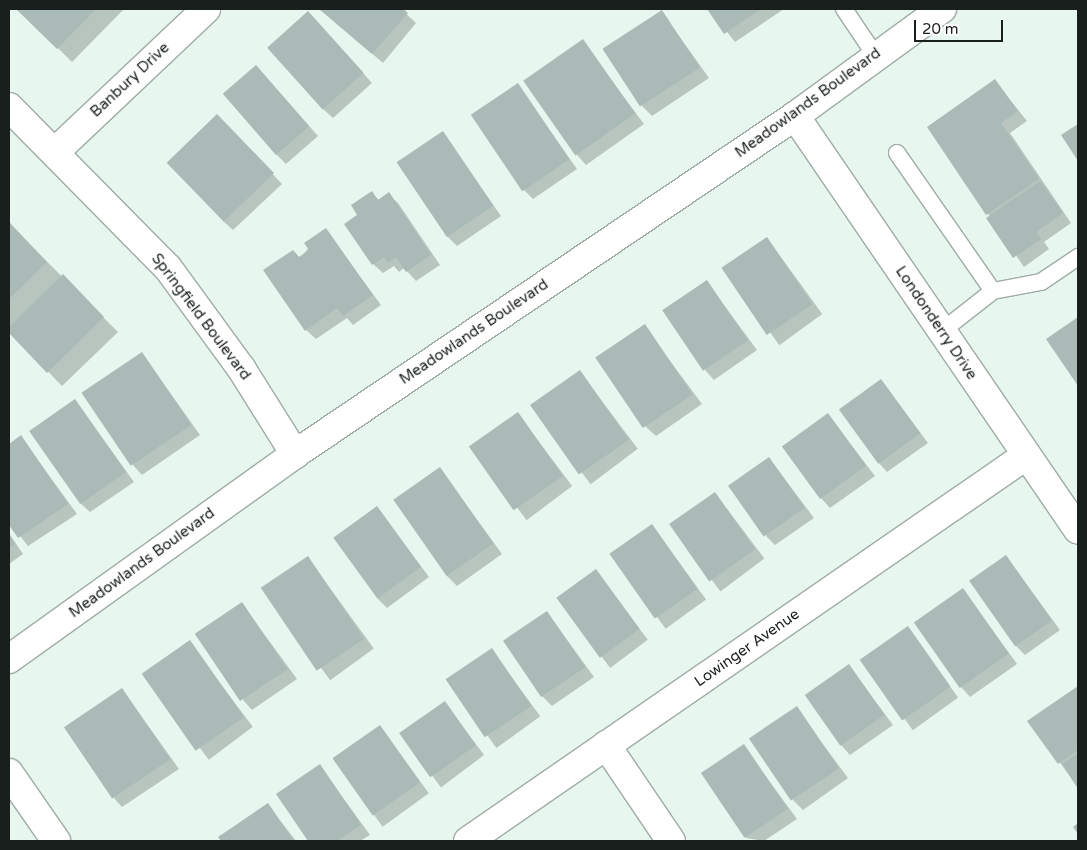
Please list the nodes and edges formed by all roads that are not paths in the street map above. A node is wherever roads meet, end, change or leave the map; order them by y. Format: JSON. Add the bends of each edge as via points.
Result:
{"nodes":[{"id":1,"x":206,"y":9,"type":"edge"},
{"id":2,"x":844,"y":9,"type":"edge"},
{"id":3,"x":942,"y":9,"type":"edge"},
{"id":4,"x":875,"y":55,"type":"junction"},
{"id":5,"x":9,"y":108,"type":"edge"},
{"id":6,"x":795,"y":116,"type":"junction"},
{"id":7,"x":54,"y":152,"type":"junction"},
{"id":8,"x":897,"y":153,"type":"dead end"},
{"id":9,"x":1078,"y":257,"type":"edge"},
{"id":10,"x":993,"y":291,"type":"junction"},
{"id":11,"x":942,"y":331,"type":"junction"},
{"id":12,"x":295,"y":454,"type":"junction"},
{"id":13,"x":1026,"y":455,"type":"junction"},
{"id":14,"x":1078,"y":530,"type":"edge"},
{"id":15,"x":9,"y":658,"type":"edge"},
{"id":16,"x":606,"y":746,"type":"junction"},
{"id":17,"x":9,"y":773,"type":"edge"},
{"id":18,"x":56,"y":841,"type":"edge"},
{"id":19,"x":468,"y":841,"type":"edge"},
{"id":20,"x":671,"y":841,"type":"edge"}],
"edges":[{"from":1,"to":7,"type":"street","name":"Banbury Drive"},
{"from":2,"to":4,"type":"lane"},
{"from":3,"to":4,"type":"street","name":"Meadowlands Boulevard"},
{"from":4,"to":6,"type":"street","name":"Meadowlands Boulevard"},
{"from":5,"to":7,"type":"street","name":"Springfield Boulevard"},
{"from":6,"to":11,"type":"street","name":"Londonderry Drive"},
{"from":6,"to":12,"type":"street","name":"Meadowlands Boulevard"},
{"from":7,"to":12,"type":"street","name":"Springfield Boulevard","via":[[168,268],[241,368]]},
{"from":8,"to":10,"type":"lane"},
{"from":9,"to":10,"type":"lane","via":[[1041,282]]},
{"from":10,"to":11,"type":"lane"},
{"from":11,"to":13,"type":"street","name":"Londonderry Drive"},
{"from":12,"to":15,"type":"street","name":"Meadowlands Boulevard"},
{"from":13,"to":14,"type":"street","name":"Londonderry Drive"},
{"from":13,"to":16,"type":"street","name":"Lowinger Avenue"},
{"from":16,"to":19,"type":"street","name":"Lowinger Avenue"},
{"from":16,"to":20,"type":"street"},
{"from":17,"to":18,"type":"street"}]}
